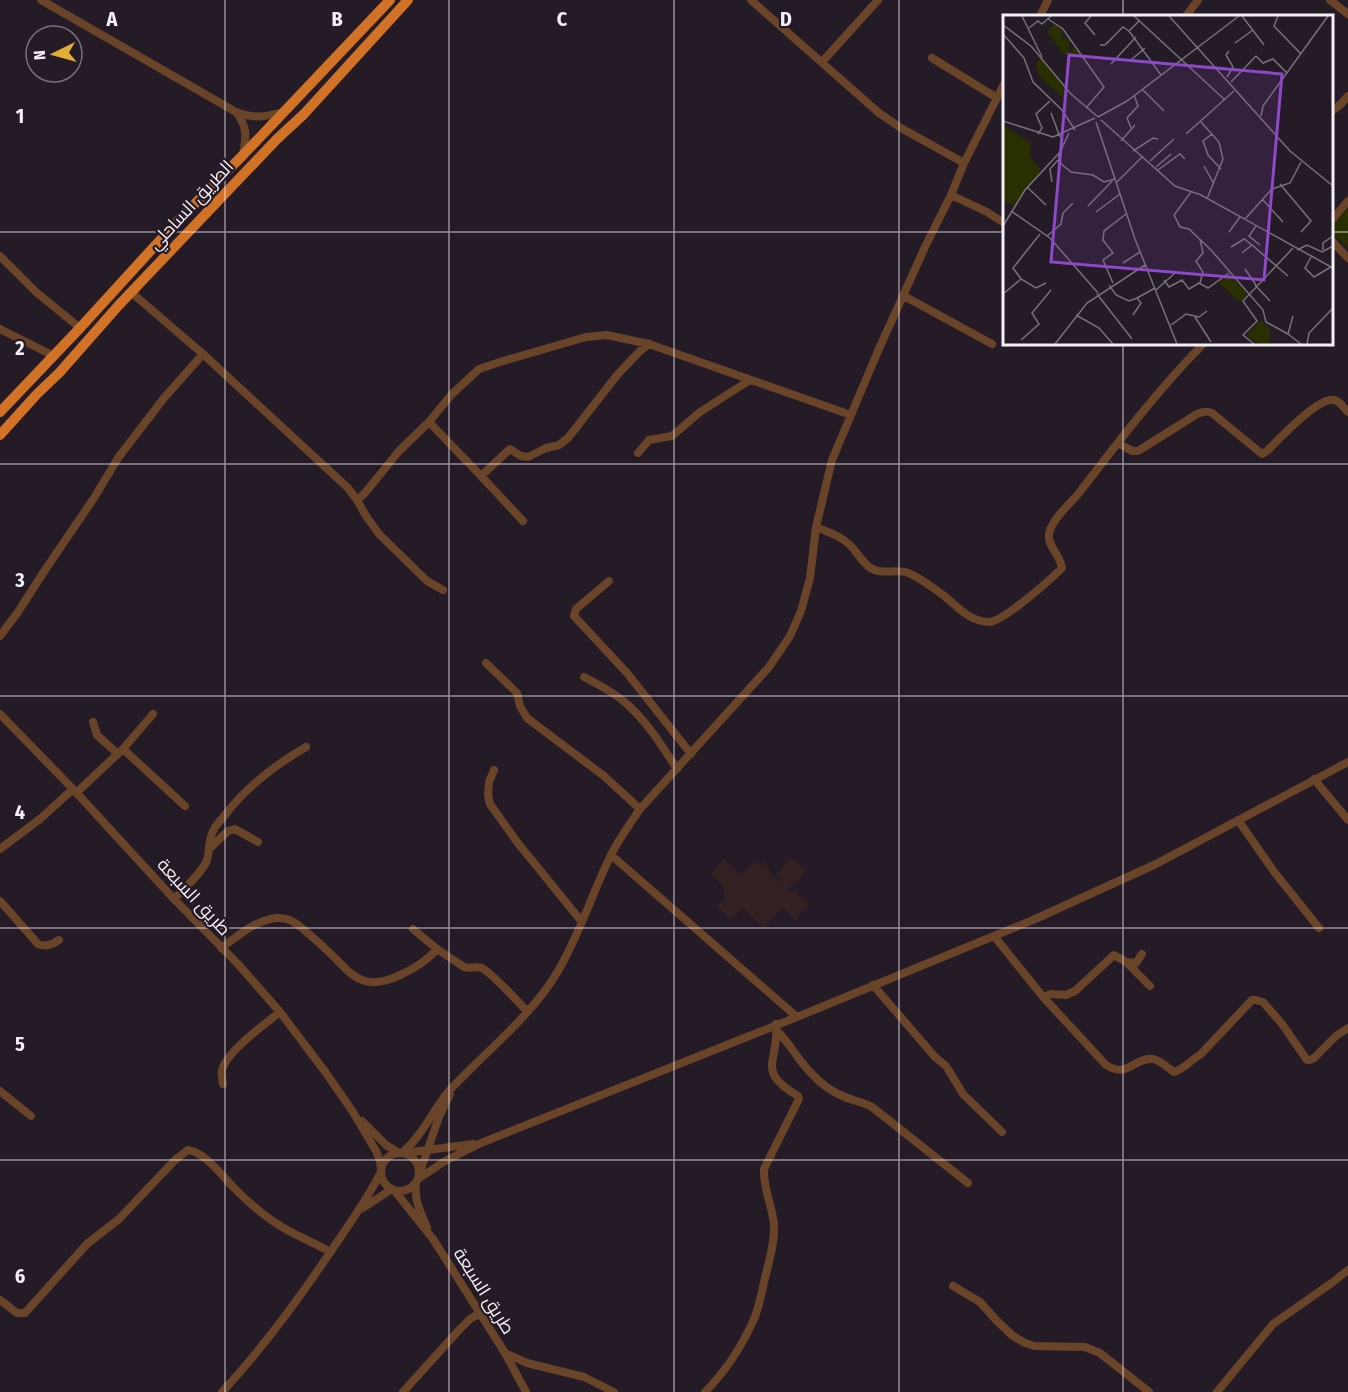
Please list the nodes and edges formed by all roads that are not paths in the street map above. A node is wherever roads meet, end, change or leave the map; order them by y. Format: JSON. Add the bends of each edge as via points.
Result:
{"nodes":[{"id":1,"x":41,"y":0,"type":"edge"},
{"id":2,"x":390,"y":0,"type":"edge"},
{"id":3,"x":408,"y":0,"type":"edge"},
{"id":4,"x":751,"y":0,"type":"edge"},
{"id":5,"x":878,"y":0,"type":"edge"},
{"id":6,"x":1048,"y":0,"type":"edge"},
{"id":7,"x":1198,"y":0,"type":"edge"},
{"id":8,"x":1330,"y":0,"type":"edge"},
{"id":9,"x":1348,"y":14,"type":"edge"},
{"id":10,"x":1040,"y":15,"type":"edge"},
{"id":11,"x":1187,"y":15,"type":"edge"},
{"id":12,"x":932,"y":58,"type":"dead end"},
{"id":13,"x":822,"y":62,"type":"junction"},
{"id":14,"x":1003,"y":89,"type":"edge"},
{"id":15,"x":1348,"y":96,"type":"edge"},
{"id":16,"x":997,"y":98,"type":"junction"},
{"id":17,"x":1333,"y":110,"type":"edge"},
{"id":18,"x":236,"y":112,"type":"junction"},
{"id":19,"x":283,"y":112,"type":"junction"},
{"id":20,"x":243,"y":155,"type":"junction"},
{"id":21,"x":964,"y":163,"type":"junction"},
{"id":22,"x":951,"y":195,"type":"junction"},
{"id":23,"x":1348,"y":201,"type":"edge"},
{"id":24,"x":1333,"y":219,"type":"edge"},
{"id":25,"x":1003,"y":222,"type":"edge"},
{"id":26,"x":173,"y":226,"type":"junction"},
{"id":27,"x":184,"y":236,"type":"junction"},
{"id":28,"x":1333,"y":242,"type":"edge"},
{"id":29,"x":0,"y":256,"type":"edge"},
{"id":30,"x":1348,"y":258,"type":"edge"},
{"id":31,"x":132,"y":293,"type":"junction"},
{"id":32,"x":904,"y":296,"type":"junction"},
{"id":33,"x":80,"y":328,"type":"junction"},
{"id":34,"x":0,"y":329,"type":"edge"},
{"id":35,"x":649,"y":344,"type":"junction"},
{"id":36,"x":992,"y":344,"type":"dead end"},
{"id":37,"x":1202,"y":345,"type":"edge"},
{"id":38,"x":203,"y":354,"type":"junction"},
{"id":39,"x":54,"y":356,"type":"junction"},
{"id":40,"x":750,"y":380,"type":"junction"},
{"id":41,"x":0,"y":412,"type":"edge"},
{"id":42,"x":1348,"y":412,"type":"edge"},
{"id":43,"x":851,"y":415,"type":"junction"},
{"id":44,"x":429,"y":422,"type":"junction"},
{"id":45,"x":0,"y":435,"type":"edge"},
{"id":46,"x":1118,"y":443,"type":"junction"},
{"id":47,"x":638,"y":453,"type":"dead end"},
{"id":48,"x":481,"y":476,"type":"junction"},
{"id":49,"x":357,"y":500,"type":"junction"},
{"id":50,"x":523,"y":521,"type":"dead end"},
{"id":51,"x":816,"y":527,"type":"junction"},
{"id":52,"x":609,"y":581,"type":"dead end"},
{"id":53,"x":443,"y":590,"type":"dead end"},
{"id":54,"x":0,"y":636,"type":"edge"},
{"id":55,"x":486,"y":663,"type":"dead end"},
{"id":56,"x":584,"y":677,"type":"dead end"},
{"id":57,"x":0,"y":714,"type":"edge"},
{"id":58,"x":153,"y":714,"type":"dead end"},
{"id":59,"x":93,"y":722,"type":"dead end"},
{"id":60,"x":306,"y":747,"type":"dead end"},
{"id":61,"x":120,"y":752,"type":"junction"},
{"id":62,"x":691,"y":754,"type":"junction"},
{"id":63,"x":1348,"y":762,"type":"edge"},
{"id":64,"x":677,"y":769,"type":"junction"},
{"id":65,"x":494,"y":770,"type":"dead end"},
{"id":66,"x":1314,"y":779,"type":"junction"},
{"id":67,"x":75,"y":791,"type":"junction"},
{"id":68,"x":185,"y":806,"type":"dead end"},
{"id":69,"x":640,"y":809,"type":"junction"},
{"id":70,"x":1238,"y":820,"type":"junction"},
{"id":71,"x":1348,"y":820,"type":"edge"},
{"id":72,"x":258,"y":842,"type":"dead end"},
{"id":73,"x":0,"y":849,"type":"edge"},
{"id":74,"x":208,"y":849,"type":"junction"},
{"id":75,"x":611,"y":855,"type":"junction"},
{"id":76,"x":174,"y":899,"type":"junction"},
{"id":77,"x":0,"y":901,"type":"edge"},
{"id":78,"x":582,"y":922,"type":"junction"},
{"id":79,"x":1319,"y":928,"type":"dead end"},
{"id":80,"x":413,"y":929,"type":"dead end"},
{"id":81,"x":994,"y":936,"type":"junction"},
{"id":82,"x":59,"y":940,"type":"dead end"},
{"id":83,"x":221,"y":948,"type":"junction"},
{"id":84,"x":437,"y":949,"type":"junction"},
{"id":85,"x":1142,"y":954,"type":"dead end"},
{"id":86,"x":1125,"y":962,"type":"junction"},
{"id":87,"x":873,"y":985,"type":"junction"},
{"id":88,"x":1150,"y":986,"type":"dead end"},
{"id":89,"x":1044,"y":998,"type":"junction"},
{"id":90,"x":280,"y":1011,"type":"junction"},
{"id":91,"x":527,"y":1011,"type":"junction"},
{"id":92,"x":797,"y":1017,"type":"junction"},
{"id":93,"x":777,"y":1028,"type":"junction"},
{"id":94,"x":1348,"y":1028,"type":"edge"},
{"id":95,"x":223,"y":1084,"type":"dead end"},
{"id":96,"x":455,"y":1084,"type":"junction"},
{"id":97,"x":0,"y":1091,"type":"edge"},
{"id":98,"x":353,"y":1112,"type":"junction"},
{"id":99,"x":31,"y":1116,"type":"dead end"},
{"id":100,"x":1002,"y":1132,"type":"dead end"},
{"id":101,"x":481,"y":1143,"type":"junction"},
{"id":102,"x":428,"y":1150,"type":"junction"},
{"id":103,"x":402,"y":1153,"type":"junction"},
{"id":104,"x":381,"y":1171,"type":"junction"},
{"id":105,"x":418,"y":1180,"type":"junction"},
{"id":106,"x":968,"y":1183,"type":"dead end"},
{"id":107,"x":393,"y":1190,"type":"junction"},
{"id":108,"x":359,"y":1211,"type":"junction"},
{"id":109,"x":433,"y":1239,"type":"junction"},
{"id":110,"x":330,"y":1252,"type":"junction"},
{"id":111,"x":1348,"y":1270,"type":"edge"},
{"id":112,"x":953,"y":1286,"type":"dead end"},
{"id":113,"x":0,"y":1300,"type":"edge"},
{"id":114,"x":480,"y":1313,"type":"junction"},
{"id":115,"x":505,"y":1353,"type":"junction"},
{"id":116,"x":222,"y":1392,"type":"edge"},
{"id":117,"x":404,"y":1392,"type":"edge"},
{"id":118,"x":526,"y":1392,"type":"edge"},
{"id":119,"x":614,"y":1392,"type":"edge"},
{"id":120,"x":705,"y":1392,"type":"edge"},
{"id":121,"x":1149,"y":1392,"type":"edge"},
{"id":122,"x":1217,"y":1392,"type":"edge"}],
"edges":[{"from":1,"to":18,"type":"street"},
{"from":2,"to":19,"type":"highway","name":"الطريق الساحلي"},
{"from":3,"to":27,"type":"highway","name":"الطريق الساحلي","via":[[304,114]]},
{"from":4,"to":13,"type":"street"},
{"from":5,"to":13,"type":"street"},
{"from":6,"to":10,"type":"street"},
{"from":7,"to":11,"type":"street"},
{"from":8,"to":9,"type":"street"},
{"from":12,"to":16,"type":"street"},
{"from":13,"to":21,"type":"street","via":[[886,118]]},
{"from":14,"to":16,"type":"street"},
{"from":15,"to":17,"type":"street"},
{"from":16,"to":21,"type":"street"},
{"from":18,"to":19,"type":"street","via":[[256,118]]},
{"from":18,"to":20,"type":"street","via":[[246,132]]},
{"from":19,"to":20,"type":"highway","name":"الطريق الساحلي"},
{"from":20,"to":26,"type":"highway","name":"الطريق الساحلي"},
{"from":21,"to":22,"type":"street"},
{"from":22,"to":25,"type":"street"},
{"from":22,"to":32,"type":"street"},
{"from":23,"to":24,"type":"street"},
{"from":26,"to":27,"type":"highway"},
{"from":26,"to":33,"type":"highway","name":"الطريق الساحلي"},
{"from":27,"to":31,"type":"highway","name":"الطريق الساحلي"},
{"from":28,"to":30,"type":"street"},
{"from":29,"to":33,"type":"street"},
{"from":31,"to":38,"type":"street"},
{"from":31,"to":45,"type":"highway","name":"الطريق الساحلي"},
{"from":32,"to":36,"type":"street"},
{"from":32,"to":43,"type":"street"},
{"from":33,"to":39,"type":"highway","name":"الطريق الساحلي"},
{"from":34,"to":39,"type":"street"},
{"from":35,"to":40,"type":"street"},
{"from":35,"to":44,"type":"street","via":[[594,336],[479,369]]},
{"from":35,"to":48,"type":"street","via":[[618,374],[568,438],[528,457],[511,448]]},
{"from":37,"to":46,"type":"street"},
{"from":38,"to":49,"type":"street"},
{"from":38,"to":54,"type":"street","via":[[118,458]]},
{"from":39,"to":41,"type":"highway","name":"الطريق الساحلي"},
{"from":40,"to":43,"type":"street"},
{"from":40,"to":47,"type":"street","via":[[700,412],[672,436],[649,440]]},
{"from":42,"to":46,"type":"street","via":[[1338,401],[1328,400],[1308,412],[1262,454],[1208,411],[1138,452]]},
{"from":43,"to":51,"type":"street","via":[[832,460]]},
{"from":44,"to":48,"type":"street"},
{"from":44,"to":49,"type":"street"},
{"from":46,"to":51,"type":"street","via":[[1049,532],[1062,568],[997,621],[969,617],[909,573],[870,568],[842,538]]},
{"from":48,"to":50,"type":"street"},
{"from":49,"to":53,"type":"street","via":[[379,534],[427,581]]},
{"from":51,"to":62,"type":"street","via":[[810,578],[790,636],[769,667]]},
{"from":52,"to":62,"type":"street","via":[[576,609],[574,616],[627,673]]},
{"from":55,"to":69,"type":"street","via":[[517,693],[527,718]]},
{"from":56,"to":64,"type":"street","via":[[627,704]]},
{"from":57,"to":67,"type":"street","name":"طريق السبعة"},
{"from":58,"to":61,"type":"street"},
{"from":59,"to":61,"type":"street","via":[[97,735]]},
{"from":60,"to":74,"type":"street","via":[[247,789],[213,830]]},
{"from":61,"to":67,"type":"street"},
{"from":61,"to":68,"type":"street"},
{"from":62,"to":64,"type":"street"},
{"from":63,"to":66,"type":"street"},
{"from":64,"to":69,"type":"street"},
{"from":65,"to":78,"type":"street","via":[[489,782],[490,804]]},
{"from":66,"to":70,"type":"street"},
{"from":66,"to":71,"type":"street"},
{"from":67,"to":73,"type":"street"},
{"from":67,"to":76,"type":"street","name":"طريق السبعة"},
{"from":69,"to":75,"type":"street"},
{"from":70,"to":79,"type":"street"},
{"from":70,"to":81,"type":"street","via":[[1156,864]]},
{"from":72,"to":74,"type":"street","via":[[236,829],[228,831]]},
{"from":74,"to":76,"type":"street","via":[[203,868]]},
{"from":75,"to":78,"type":"street"},
{"from":75,"to":92,"type":"street"},
{"from":76,"to":83,"type":"street","name":"طريق السبعة"},
{"from":77,"to":82,"type":"street","via":[[38,944],[51,945]]},
{"from":78,"to":91,"type":"street","via":[[557,973]]},
{"from":80,"to":84,"type":"street"},
{"from":81,"to":87,"type":"street"},
{"from":81,"to":89,"type":"street"},
{"from":83,"to":84,"type":"street","via":[[259,923],[290,919],[344,968],[363,981],[373,982],[409,972]]},
{"from":83,"to":90,"type":"street","name":"طريق السبعة"},
{"from":84,"to":91,"type":"street","via":[[464,967],[487,971]]},
{"from":85,"to":86,"type":"street","via":[[1136,963]]},
{"from":86,"to":88,"type":"street"},
{"from":86,"to":89,"type":"street","via":[[1114,955],[1075,991]]},
{"from":87,"to":92,"type":"street"},
{"from":87,"to":100,"type":"street","via":[[946,1066],[963,1094]]},
{"from":89,"to":94,"type":"street","via":[[1106,1065],[1119,1071],[1154,1059],[1174,1072],[1182,1070],[1256,999],[1276,1017],[1307,1060]]},
{"from":90,"to":95,"type":"street","via":[[230,1057],[221,1073]]},
{"from":90,"to":98,"type":"street","name":"طريق السبعة"},
{"from":91,"to":96,"type":"street"},
{"from":92,"to":93,"type":"street"},
{"from":93,"to":101,"type":"street"},
{"from":93,"to":106,"type":"street","via":[[807,1070],[825,1086],[872,1107]]},
{"from":93,"to":120,"type":"street","via":[[773,1073],[799,1099],[764,1169],[774,1222],[768,1266],[754,1318],[734,1357]]},
{"from":96,"to":102,"type":"street"},
{"from":96,"to":103,"type":"street"},
{"from":97,"to":99,"type":"street"},
{"from":98,"to":103,"type":"street","via":[[374,1135]]},
{"from":98,"to":104,"type":"street","via":[[376,1151]]},
{"from":101,"to":102,"type":"street"},
{"from":101,"to":105,"type":"street"},
{"from":102,"to":103,"type":"street"},
{"from":102,"to":105,"type":"street"},
{"from":103,"to":104,"type":"street","via":[[387,1158]]},
{"from":103,"to":105,"type":"street","via":[[416,1162]]},
{"from":104,"to":107,"type":"street","via":[[385,1184]]},
{"from":104,"to":108,"type":"street"},
{"from":105,"to":107,"type":"street","via":[[406,1190]]},
{"from":105,"to":109,"type":"street","name":"طريق السبعة","via":[[418,1206]]},
{"from":107,"to":108,"type":"street"},
{"from":107,"to":109,"type":"street","name":"طريق السبعة"},
{"from":108,"to":110,"type":"street"},
{"from":109,"to":114,"type":"street","name":"طريق السبعة"},
{"from":110,"to":113,"type":"street","via":[[270,1219],[208,1161],[188,1150],[119,1219],[87,1244],[25,1313],[17,1313]]},
{"from":110,"to":116,"type":"street","via":[[276,1329]]},
{"from":111,"to":122,"type":"street","via":[[1273,1324]]},
{"from":112,"to":121,"type":"street","via":[[980,1302],[1025,1344],[1085,1347],[1100,1353]]},
{"from":114,"to":115,"type":"street","name":"طريق السبعة"},
{"from":114,"to":117,"type":"street","via":[[459,1330]]},
{"from":115,"to":118,"type":"street"},
{"from":115,"to":119,"type":"street","name":"طريق السبعة","via":[[527,1363],[584,1377]]}]}
